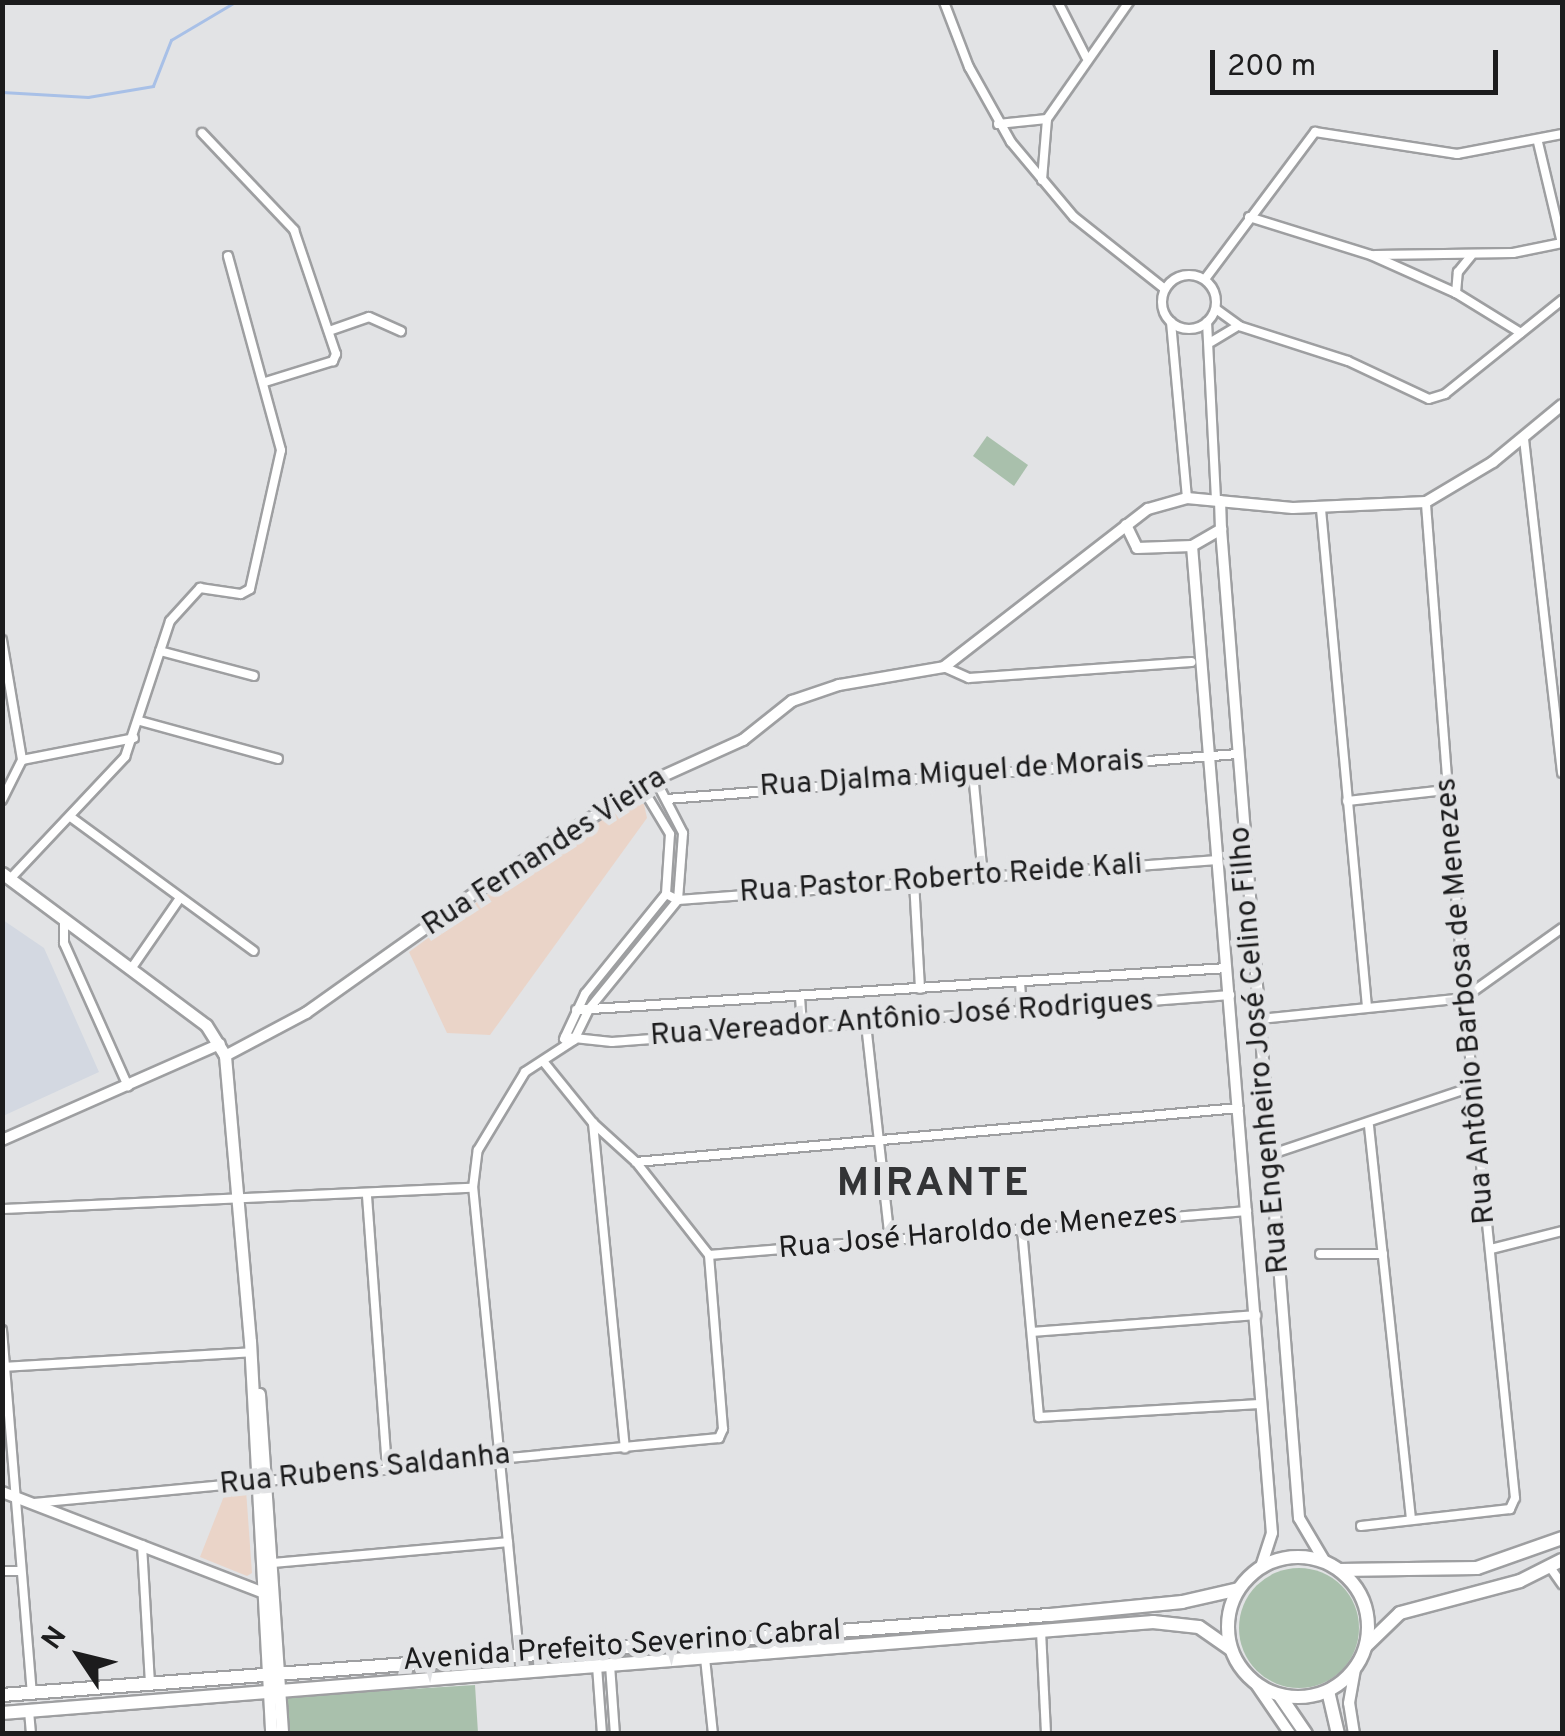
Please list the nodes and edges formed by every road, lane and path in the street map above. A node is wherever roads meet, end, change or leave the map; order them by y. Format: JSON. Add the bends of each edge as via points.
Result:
{"nodes":[{"id":1,"x":944,"y":2,"type":"edge"},
{"id":2,"x":1058,"y":2,"type":"edge"},
{"id":3,"x":1128,"y":2,"type":"edge"},
{"id":4,"x":1086,"y":57,"type":"junction"},
{"id":5,"x":1047,"y":119,"type":"junction"},
{"id":6,"x":998,"y":124,"type":"junction"},
{"id":7,"x":202,"y":133,"type":"dead end"},
{"id":8,"x":1562,"y":134,"type":"edge"},
{"id":9,"x":1538,"y":142,"type":"junction"},
{"id":10,"x":1042,"y":180,"type":"junction"},
{"id":11,"x":1249,"y":217,"type":"junction"},
{"id":12,"x":1562,"y":243,"type":"edge"},
{"id":13,"x":1371,"y":255,"type":"junction"},
{"id":14,"x":228,"y":256,"type":"dead end"},
{"id":15,"x":1472,"y":256,"type":"junction"},
{"id":16,"x":1205,"y":279,"type":"junction"},
{"id":17,"x":1165,"y":289,"type":"junction"},
{"id":18,"x":1456,"y":293,"type":"junction"},
{"id":19,"x":1562,"y":300,"type":"edge"},
{"id":20,"x":1216,"y":309,"type":"junction"},
{"id":21,"x":1171,"y":322,"type":"junction"},
{"id":22,"x":1208,"y":322,"type":"junction"},
{"id":23,"x":1240,"y":326,"type":"junction"},
{"id":24,"x":329,"y":331,"type":"junction"},
{"id":25,"x":401,"y":331,"type":"dead end"},
{"id":26,"x":1521,"y":333,"type":"junction"},
{"id":27,"x":1211,"y":342,"type":"junction"},
{"id":28,"x":265,"y":382,"type":"junction"},
{"id":29,"x":1562,"y":405,"type":"edge"},
{"id":30,"x":1524,"y":439,"type":"junction"},
{"id":31,"x":1187,"y":498,"type":"junction"},
{"id":32,"x":1218,"y":500,"type":"junction"},
{"id":33,"x":1426,"y":502,"type":"junction"},
{"id":34,"x":1248,"y":505,"type":"junction"},
{"id":35,"x":1321,"y":509,"type":"junction"},
{"id":36,"x":1224,"y":517,"type":"junction"},
{"id":37,"x":1126,"y":525,"type":"junction"},
{"id":38,"x":1221,"y":530,"type":"junction"},
{"id":39,"x":1192,"y":546,"type":"junction"},
{"id":40,"x":2,"y":640,"type":"edge"},
{"id":41,"x":160,"y":651,"type":"junction"},
{"id":42,"x":1191,"y":662,"type":"dead end"},
{"id":43,"x":944,"y":666,"type":"junction"},
{"id":44,"x":254,"y":676,"type":"dead end"},
{"id":45,"x":140,"y":721,"type":"junction"},
{"id":46,"x":134,"y":738,"type":"junction"},
{"id":47,"x":1237,"y":754,"type":"junction"},
{"id":48,"x":1209,"y":756,"type":"junction"},
{"id":49,"x":278,"y":759,"type":"dead end"},
{"id":50,"x":22,"y":760,"type":"junction"},
{"id":51,"x":1562,"y":760,"type":"edge"},
{"id":52,"x":1562,"y":773,"type":"edge"},
{"id":53,"x":973,"y":774,"type":"junction"},
{"id":54,"x":655,"y":779,"type":"junction"},
{"id":55,"x":642,"y":786,"type":"junction"},
{"id":56,"x":1446,"y":790,"type":"junction"},
{"id":57,"x":668,"y":799,"type":"junction"},
{"id":58,"x":2,"y":800,"type":"edge"},
{"id":59,"x":1348,"y":801,"type":"junction"},
{"id":60,"x":72,"y":818,"type":"junction"},
{"id":61,"x":1218,"y":860,"type":"junction"},
{"id":62,"x":670,"y":874,"type":"junction"},
{"id":63,"x":6,"y":876,"type":"edge"},
{"id":64,"x":682,"y":876,"type":"junction"},
{"id":65,"x":982,"y":877,"type":"junction"},
{"id":66,"x":914,"y":881,"type":"junction"},
{"id":67,"x":666,"y":894,"type":"junction"},
{"id":68,"x":180,"y":898,"type":"junction"},
{"id":69,"x":678,"y":900,"type":"junction"},
{"id":70,"x":1250,"y":902,"type":"junction"},
{"id":71,"x":1223,"y":904,"type":"junction"},
{"id":72,"x":64,"y":918,"type":"junction"},
{"id":73,"x":1562,"y":928,"type":"edge"},
{"id":74,"x":254,"y":951,"type":"dead end"},
{"id":75,"x":1228,"y":968,"type":"junction"},
{"id":76,"x":131,"y":969,"type":"junction"},
{"id":77,"x":1020,"y":982,"type":"junction"},
{"id":78,"x":920,"y":989,"type":"junction"},
{"id":79,"x":1230,"y":995,"type":"junction"},
{"id":80,"x":800,"y":996,"type":"junction"},
{"id":81,"x":1464,"y":998,"type":"junction"},
{"id":82,"x":1367,"y":1006,"type":"junction"},
{"id":83,"x":576,"y":1010,"type":"junction"},
{"id":84,"x":589,"y":1010,"type":"junction"},
{"id":85,"x":1022,"y":1011,"type":"junction"},
{"id":86,"x":1258,"y":1018,"type":"junction"},
{"id":87,"x":866,"y":1024,"type":"junction"},
{"id":88,"x":802,"y":1028,"type":"junction"},
{"id":89,"x":570,"y":1038,"type":"junction"},
{"id":90,"x":222,"y":1050,"type":"junction"},
{"id":91,"x":544,"y":1061,"type":"junction"},
{"id":92,"x":128,"y":1086,"type":"junction"},
{"id":93,"x":1472,"y":1088,"type":"junction"},
{"id":94,"x":1240,"y":1108,"type":"junction"},
{"id":95,"x":593,"y":1122,"type":"junction"},
{"id":96,"x":1369,"y":1126,"type":"junction"},
{"id":97,"x":878,"y":1137,"type":"junction"},
{"id":98,"x":2,"y":1140,"type":"edge"},
{"id":99,"x":1269,"y":1156,"type":"junction"},
{"id":100,"x":636,"y":1162,"type":"junction"},
{"id":101,"x":473,"y":1188,"type":"junction"},
{"id":102,"x":367,"y":1196,"type":"junction"},
{"id":103,"x":236,"y":1198,"type":"junction"},
{"id":104,"x":2,"y":1209,"type":"edge"},
{"id":105,"x":1247,"y":1212,"type":"junction"},
{"id":106,"x":1022,"y":1230,"type":"junction"},
{"id":107,"x":1562,"y":1231,"type":"edge"},
{"id":108,"x":890,"y":1241,"type":"junction"},
{"id":109,"x":1491,"y":1249,"type":"junction"},
{"id":110,"x":1320,"y":1254,"type":"dead end"},
{"id":111,"x":1383,"y":1254,"type":"junction"},
{"id":112,"x":709,"y":1255,"type":"junction"},
{"id":113,"x":1279,"y":1270,"type":"junction"},
{"id":114,"x":1252,"y":1274,"type":"junction"},
{"id":115,"x":1256,"y":1315,"type":"junction"},
{"id":116,"x":2,"y":1330,"type":"edge"},
{"id":117,"x":1032,"y":1332,"type":"junction"},
{"id":118,"x":251,"y":1348,"type":"junction"},
{"id":119,"x":3,"y":1367,"type":"edge"},
{"id":120,"x":1260,"y":1404,"type":"junction"},
{"id":121,"x":626,"y":1448,"type":"junction"},
{"id":122,"x":500,"y":1458,"type":"junction"},
{"id":123,"x":387,"y":1469,"type":"junction"},
{"id":124,"x":262,"y":1481,"type":"junction"},
{"id":125,"x":8,"y":1494,"type":"edge"},
{"id":126,"x":30,"y":1503,"type":"junction"},
{"id":127,"x":1410,"y":1520,"type":"junction"},
{"id":128,"x":1361,"y":1526,"type":"dead end"},
{"id":129,"x":1562,"y":1538,"type":"edge"},
{"id":130,"x":508,"y":1542,"type":"junction"},
{"id":131,"x":142,"y":1545,"type":"junction"},
{"id":132,"x":1325,"y":1562,"type":"junction"},
{"id":133,"x":1556,"y":1563,"type":"edge"},
{"id":134,"x":274,"y":1564,"type":"junction"},
{"id":135,"x":1262,"y":1568,"type":"junction"},
{"id":136,"x":20,"y":1570,"type":"junction"},
{"id":137,"x":1340,"y":1570,"type":"junction"},
{"id":138,"x":2,"y":1571,"type":"edge"},
{"id":139,"x":1562,"y":1584,"type":"edge"},
{"id":140,"x":1240,"y":1589,"type":"junction"},
{"id":141,"x":264,"y":1593,"type":"junction"},
{"id":142,"x":1041,"y":1631,"type":"junction"},
{"id":143,"x":1365,"y":1648,"type":"junction"},
{"id":144,"x":1231,"y":1649,"type":"junction"},
{"id":145,"x":519,"y":1655,"type":"junction"},
{"id":146,"x":706,"y":1658,"type":"junction"},
{"id":147,"x":604,"y":1666,"type":"junction"},
{"id":148,"x":1355,"y":1668,"type":"junction"},
{"id":149,"x":273,"y":1674,"type":"junction"},
{"id":150,"x":1254,"y":1683,"type":"junction"},
{"id":151,"x":150,"y":1684,"type":"junction"},
{"id":152,"x":1328,"y":1691,"type":"junction"},
{"id":153,"x":274,"y":1692,"type":"junction"},
{"id":154,"x":32,"y":1693,"type":"junction"},
{"id":155,"x":2,"y":1695,"type":"edge"},
{"id":156,"x":1280,"y":1696,"type":"junction"},
{"id":157,"x":30,"y":1711,"type":"junction"},
{"id":158,"x":2,"y":1713,"type":"edge"},
{"id":159,"x":31,"y":1734,"type":"edge"},
{"id":160,"x":271,"y":1734,"type":"edge"},
{"id":161,"x":282,"y":1734,"type":"edge"},
{"id":162,"x":602,"y":1734,"type":"edge"},
{"id":163,"x":615,"y":1734,"type":"edge"},
{"id":164,"x":713,"y":1734,"type":"edge"},
{"id":165,"x":1046,"y":1734,"type":"edge"},
{"id":166,"x":1290,"y":1734,"type":"edge"},
{"id":167,"x":1306,"y":1734,"type":"edge"},
{"id":168,"x":1338,"y":1734,"type":"edge"},
{"id":169,"x":1354,"y":1734,"type":"edge"}],
"edges":[{"from":1,"to":6,"type":"street"},
{"from":2,"to":4,"type":"street"},
{"from":3,"to":4,"type":"street"},
{"from":4,"to":5,"type":"street"},
{"from":5,"to":6,"type":"street"},
{"from":5,"to":10,"type":"street"},
{"from":6,"to":10,"type":"street"},
{"from":7,"to":24,"type":"street","via":[[294,230]]},
{"from":8,"to":9,"type":"street"},
{"from":9,"to":11,"type":"street","via":[[1427,153],[1315,132]]},
{"from":9,"to":12,"type":"street"},
{"from":10,"to":17,"type":"street","via":[[1101,242]]},
{"from":11,"to":13,"type":"street"},
{"from":11,"to":16,"type":"street"},
{"from":12,"to":15,"type":"street"},
{"from":13,"to":15,"type":"street"},
{"from":13,"to":18,"type":"street"},
{"from":14,"to":28,"type":"street"},
{"from":15,"to":18,"type":"street","via":[[1458,272]]},
{"from":16,"to":17,"type":"street","via":[[1180,276]]},
{"from":16,"to":20,"type":"street"},
{"from":17,"to":21,"type":"street","via":[[1163,310]]},
{"from":18,"to":26,"type":"street"},
{"from":19,"to":26,"type":"street"},
{"from":20,"to":22,"type":"street"},
{"from":20,"to":23,"type":"street"},
{"from":21,"to":22,"type":"street","via":[[1193,329]]},
{"from":21,"to":31,"type":"street"},
{"from":22,"to":27,"type":"street"},
{"from":23,"to":26,"type":"street","via":[[1348,361],[1429,399],[1446,394]]},
{"from":23,"to":27,"type":"street"},
{"from":24,"to":25,"type":"street","via":[[369,318]]},
{"from":24,"to":28,"type":"street","via":[[335,358]]},
{"from":27,"to":32,"type":"street"},
{"from":28,"to":41,"type":"street","via":[[281,450],[250,589],[241,594],[200,588],[165,628]]},
{"from":29,"to":30,"type":"street"},
{"from":30,"to":33,"type":"street"},
{"from":30,"to":51,"type":"street"},
{"from":31,"to":32,"type":"street"},
{"from":31,"to":37,"type":"street","name":"Rua Fernandes Vieira","via":[[1148,509]]},
{"from":32,"to":34,"type":"street"},
{"from":32,"to":36,"type":"street"},
{"from":33,"to":35,"type":"street"},
{"from":33,"to":56,"type":"street","name":"Rua Antônio Barbosa de Menezes"},
{"from":34,"to":35,"type":"street"},
{"from":34,"to":36,"type":"street"},
{"from":35,"to":59,"type":"street"},
{"from":36,"to":38,"type":"street","name":"Rua Engenheiro José Celino Filho"},
{"from":37,"to":39,"type":"street","via":[[1137,548]]},
{"from":37,"to":43,"type":"street","name":"Rua Fernandes Vieira"},
{"from":38,"to":39,"type":"street"},
{"from":38,"to":47,"type":"street","name":"Rua Engenheiro José Celino Filho"},
{"from":39,"to":48,"type":"street","name":"Rua Engenheiro José Celino Filho"},
{"from":40,"to":50,"type":"street"},
{"from":41,"to":44,"type":"street"},
{"from":41,"to":45,"type":"street"},
{"from":42,"to":43,"type":"street","via":[[969,678]]},
{"from":43,"to":54,"type":"street","name":"Rua Fernandes Vieira","via":[[803,696],[731,746]]},
{"from":45,"to":46,"type":"street"},
{"from":45,"to":49,"type":"street"},
{"from":46,"to":50,"type":"street"},
{"from":46,"to":60,"type":"street","via":[[119,766]]},
{"from":47,"to":48,"type":"street","name":"Rua Djalma Miguel de Morais"},
{"from":47,"to":70,"type":"street","name":"Rua Engenheiro José Celino Filho"},
{"from":48,"to":53,"type":"street","name":"Rua Djalma Miguel de Morais"},
{"from":48,"to":61,"type":"street","name":"Rua Engenheiro José Celino Filho"},
{"from":50,"to":58,"type":"street"},
{"from":51,"to":52,"type":"street"},
{"from":53,"to":57,"type":"street","name":"Rua Djalma Miguel de Morais"},
{"from":53,"to":65,"type":"street"},
{"from":54,"to":55,"type":"street","name":"Rua Fernandes Vieira"},
{"from":54,"to":57,"type":"street"},
{"from":55,"to":62,"type":"street","via":[[670,834]]},
{"from":55,"to":90,"type":"street","name":"Rua Fernandes Vieira","via":[[486,885],[306,1013]]},
{"from":56,"to":59,"type":"street"},
{"from":56,"to":81,"type":"street","name":"Rua Antônio Barbosa de Menezes"},
{"from":57,"to":64,"type":"street","via":[[683,834]]},
{"from":59,"to":82,"type":"street"},
{"from":60,"to":63,"type":"street"},
{"from":60,"to":68,"type":"street"},
{"from":61,"to":65,"type":"street","name":"Rua Pastor Roberto Reide Kali"},
{"from":61,"to":71,"type":"street","name":"Rua Engenheiro José Celino Filho"},
{"from":62,"to":64,"type":"street"},
{"from":62,"to":67,"type":"street"},
{"from":63,"to":72,"type":"main road"},
{"from":64,"to":69,"type":"street"},
{"from":65,"to":66,"type":"street","name":"Rua Pastor Roberto Reide Kali"},
{"from":66,"to":69,"type":"street","name":"Rua Pastor Roberto Reide Kali"},
{"from":66,"to":78,"type":"street"},
{"from":67,"to":69,"type":"street"},
{"from":67,"to":83,"type":"street"},
{"from":68,"to":74,"type":"street"},
{"from":68,"to":76,"type":"street"},
{"from":69,"to":84,"type":"street"},
{"from":70,"to":71,"type":"street"},
{"from":70,"to":86,"type":"street","name":"Rua Engenheiro José Celino Filho"},
{"from":71,"to":75,"type":"street","name":"Rua Engenheiro José Celino Filho"},
{"from":72,"to":76,"type":"main road"},
{"from":72,"to":92,"type":"street","via":[[64,943]]},
{"from":73,"to":81,"type":"street"},
{"from":75,"to":77,"type":"street","name":"Rua Vereador Antônio José Rodrigues"},
{"from":75,"to":79,"type":"street","name":"Rua Engenheiro José Celino Filho"},
{"from":76,"to":90,"type":"main road","via":[[206,1026]]},
{"from":77,"to":78,"type":"street","name":"Rua Vereador Antônio José Rodrigues"},
{"from":77,"to":85,"type":"street"},
{"from":78,"to":80,"type":"street","name":"Rua Vereador Antônio José Rodrigues"},
{"from":79,"to":85,"type":"street","name":"Rua Vereador Antônio José Rodrigues"},
{"from":79,"to":94,"type":"street","name":"Rua Engenheiro José Celino Filho"},
{"from":80,"to":84,"type":"street","name":"Rua Vereador Antônio José Rodrigues"},
{"from":80,"to":88,"type":"street"},
{"from":81,"to":82,"type":"street"},
{"from":81,"to":93,"type":"street","name":"Rua Antônio Barbosa de Menezes"},
{"from":82,"to":86,"type":"street"},
{"from":83,"to":84,"type":"street","name":"Rua Vereador Antônio José Rodrigues"},
{"from":83,"to":89,"type":"street"},
{"from":84,"to":89,"type":"street"},
{"from":85,"to":87,"type":"street","name":"Rua Vereador Antônio José Rodrigues"},
{"from":86,"to":99,"type":"street","name":"Rua Engenheiro José Celino Filho"},
{"from":87,"to":88,"type":"street","name":"Rua Vereador Antônio José Rodrigues"},
{"from":87,"to":97,"type":"street"},
{"from":88,"to":89,"type":"street","name":"Rua Vereador Antônio José Rodrigues"},
{"from":89,"to":91,"type":"street"},
{"from":90,"to":92,"type":"street","name":"Rua Fernandes Vieira"},
{"from":90,"to":103,"type":"main road"},
{"from":91,"to":95,"type":"street"},
{"from":91,"to":101,"type":"street","via":[[525,1072],[485,1136]]},
{"from":92,"to":98,"type":"street","name":"Rua Fernandes Vieira"},
{"from":93,"to":96,"type":"street"},
{"from":93,"to":109,"type":"street","name":"Rua Antônio Barbosa de Menezes"},
{"from":94,"to":97,"type":"street"},
{"from":94,"to":105,"type":"street","name":"Rua Engenheiro José Celino Filho"},
{"from":95,"to":100,"type":"street"},
{"from":95,"to":121,"type":"street"},
{"from":96,"to":99,"type":"street"},
{"from":96,"to":111,"type":"street"},
{"from":97,"to":100,"type":"street"},
{"from":97,"to":108,"type":"street"},
{"from":99,"to":113,"type":"street","name":"Rua Engenheiro José Celino Filho"},
{"from":100,"to":112,"type":"street"},
{"from":101,"to":102,"type":"street"},
{"from":101,"to":122,"type":"street"},
{"from":102,"to":103,"type":"street"},
{"from":102,"to":123,"type":"street"},
{"from":103,"to":104,"type":"street"},
{"from":103,"to":118,"type":"main road"},
{"from":105,"to":106,"type":"street","name":"Rua José Haroldo de Menezes"},
{"from":105,"to":114,"type":"street","name":"Rua Engenheiro José Celino Filho"},
{"from":106,"to":108,"type":"street","name":"Rua José Haroldo de Menezes"},
{"from":106,"to":117,"type":"street"},
{"from":107,"to":109,"type":"street"},
{"from":108,"to":112,"type":"street","name":"Rua José Haroldo de Menezes"},
{"from":109,"to":127,"type":"street","name":"Rua Antônio Barbosa de Menezes","via":[[1515,1498],[1510,1510]]},
{"from":110,"to":111,"type":"street"},
{"from":111,"to":127,"type":"street"},
{"from":112,"to":121,"type":"street","name":"Rua Rubens Saldanha","via":[[724,1429],[719,1438]]},
{"from":113,"to":114,"type":"street"},
{"from":113,"to":132,"type":"street","name":"Rua Engenheiro José Celino Filho","via":[[1299,1518]]},
{"from":114,"to":115,"type":"street","name":"Rua Engenheiro José Celino Filho"},
{"from":115,"to":117,"type":"street"},
{"from":115,"to":120,"type":"street","name":"Rua Engenheiro José Celino Filho"},
{"from":116,"to":119,"type":"street"},
{"from":117,"to":120,"type":"street","via":[[1039,1417]]},
{"from":118,"to":119,"type":"street"},
{"from":118,"to":124,"type":"main road"},
{"from":119,"to":125,"type":"street"},
{"from":120,"to":135,"type":"street","name":"Rua Engenheiro José Celino Filho","via":[[1272,1532]]},
{"from":121,"to":122,"type":"street","name":"Rua Rubens Saldanha"},
{"from":122,"to":123,"type":"street","name":"Rua Rubens Saldanha"},
{"from":122,"to":130,"type":"street"},
{"from":123,"to":124,"type":"street","name":"Rua Rubens Saldanha"},
{"from":124,"to":126,"type":"street","name":"Rua Rubens Saldanha"},
{"from":124,"to":134,"type":"main road"},
{"from":124,"to":141,"type":"main road"},
{"from":125,"to":126,"type":"street"},
{"from":125,"to":136,"type":"street"},
{"from":126,"to":131,"type":"street"},
{"from":127,"to":128,"type":"street"},
{"from":129,"to":137,"type":"main road","via":[[1477,1568]]},
{"from":130,"to":134,"type":"street"},
{"from":130,"to":145,"type":"street"},
{"from":131,"to":141,"type":"street"},
{"from":131,"to":151,"type":"street"},
{"from":132,"to":135,"type":"main road","via":[[1282,1559]]},
{"from":132,"to":137,"type":"main road"},
{"from":133,"to":139,"type":"street"},
{"from":133,"to":143,"type":"main road","via":[[1400,1612]]},
{"from":134,"to":149,"type":"main road"},
{"from":135,"to":140,"type":"main road"},
{"from":136,"to":138,"type":"street"},
{"from":136,"to":154,"type":"street"},
{"from":137,"to":143,"type":"main road","via":[[1365,1605]]},
{"from":140,"to":144,"type":"main road","via":[[1228,1618]]},
{"from":140,"to":145,"type":"main road","name":"Avenida Prefeito Severino Cabral","via":[[1050,1615]]},
{"from":141,"to":149,"type":"main road"},
{"from":142,"to":144,"type":"main road","name":"Avenida Prefeito Severino Cabral","via":[[1183,1623]]},
{"from":142,"to":146,"type":"main road","name":"Avenida Prefeito Severino Cabral"},
{"from":142,"to":165,"type":"street"},
{"from":143,"to":148,"type":"main road"},
{"from":144,"to":150,"type":"main road"},
{"from":145,"to":149,"type":"main road","name":"Avenida Prefeito Severino Cabral"},
{"from":146,"to":147,"type":"main road","name":"Avenida Prefeito Severino Cabral"},
{"from":146,"to":164,"type":"street"},
{"from":147,"to":153,"type":"main road","name":"Avenida Prefeito Severino Cabral"},
{"from":147,"to":162,"type":"street"},
{"from":147,"to":163,"type":"street"},
{"from":148,"to":152,"type":"main road"},
{"from":148,"to":169,"type":"street","via":[[1349,1702]]},
{"from":149,"to":151,"type":"main road","name":"Avenida Prefeito Severino Cabral"},
{"from":149,"to":153,"type":"main road"},
{"from":150,"to":156,"type":"main road"},
{"from":150,"to":166,"type":"street"},
{"from":151,"to":154,"type":"main road","name":"Avenida Prefeito Severino Cabral"},
{"from":152,"to":156,"type":"main road"},
{"from":152,"to":168,"type":"main road"},
{"from":153,"to":157,"type":"main road","name":"Avenida Prefeito Severino Cabral"},
{"from":153,"to":160,"type":"main road"},
{"from":153,"to":161,"type":"main road"},
{"from":154,"to":155,"type":"main road","name":"Avenida Prefeito Severino Cabral"},
{"from":156,"to":167,"type":"main road"},
{"from":157,"to":158,"type":"main road","name":"Avenida Prefeito Severino Cabral"},
{"from":157,"to":159,"type":"street"}]}
